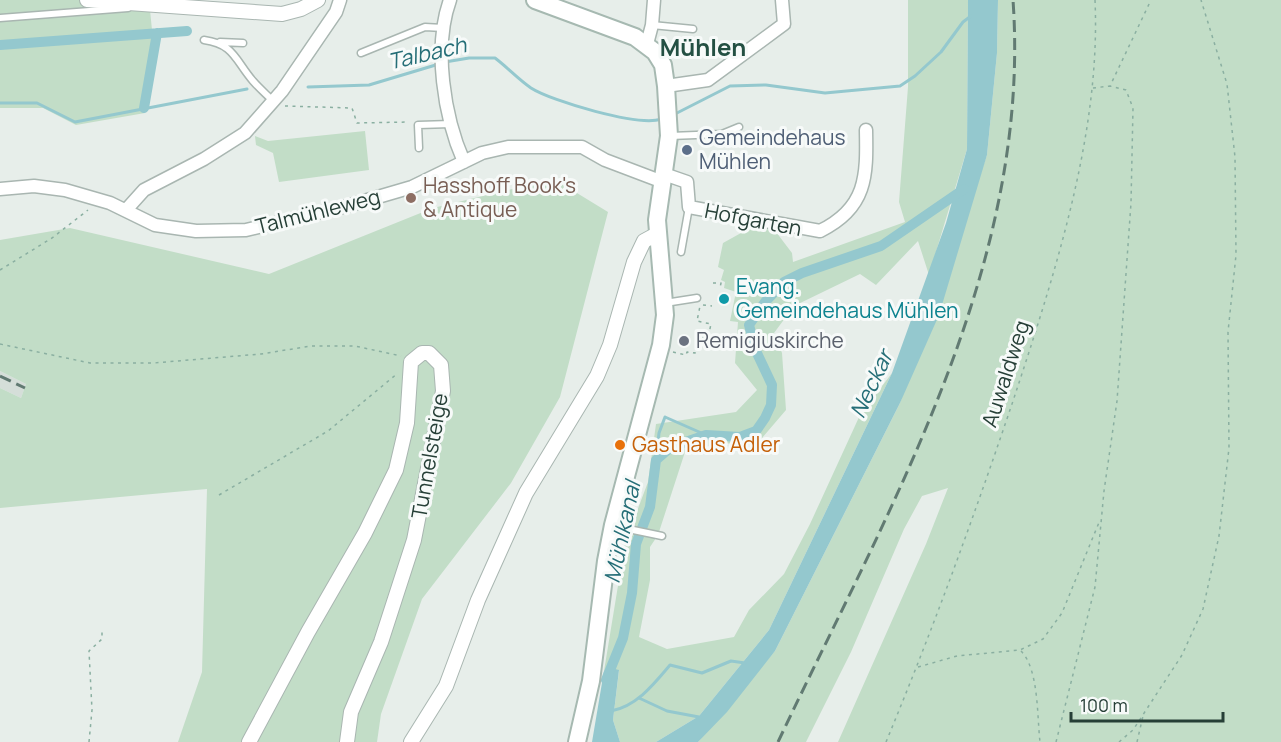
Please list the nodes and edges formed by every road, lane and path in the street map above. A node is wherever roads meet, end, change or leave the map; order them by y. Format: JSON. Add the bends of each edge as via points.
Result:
{"nodes":[{"id":1,"x":87,"y":0,"type":"edge"},
{"id":2,"x":318,"y":0,"type":"edge"},
{"id":3,"x":340,"y":0,"type":"edge"},
{"id":4,"x":450,"y":0,"type":"edge"},
{"id":5,"x":535,"y":0,"type":"edge"},
{"id":6,"x":654,"y":0,"type":"edge"},
{"id":7,"x":782,"y":0,"type":"edge"},
{"id":8,"x":1095,"y":0,"type":"edge"},
{"id":9,"x":1151,"y":0,"type":"edge"},
{"id":10,"x":1201,"y":0,"type":"edge"},
{"id":11,"x":135,"y":2,"type":"edge"},
{"id":12,"x":0,"y":18,"type":"edge"},
{"id":13,"x":652,"y":25,"type":"junction"},
{"id":14,"x":443,"y":28,"type":"junction"},
{"id":15,"x":693,"y":29,"type":"dead end"},
{"id":16,"x":204,"y":40,"type":"dead end"},
{"id":17,"x":219,"y":42,"type":"junction"},
{"id":18,"x":243,"y":43,"type":"dead end"},
{"id":19,"x":647,"y":44,"type":"junction"},
{"id":20,"x":361,"y":53,"type":"dead end"},
{"id":21,"x":666,"y":86,"type":"junction"},
{"id":22,"x":1110,"y":86,"type":"junction"},
{"id":23,"x":1092,"y":88,"type":"junction"},
{"id":24,"x":271,"y":103,"type":"junction"},
{"id":25,"x":451,"y":124,"type":"junction"},
{"id":26,"x":418,"y":125,"type":"junction"},
{"id":27,"x":739,"y":128,"type":"dead end"},
{"id":28,"x":866,"y":130,"type":"dead end"},
{"id":29,"x":669,"y":134,"type":"junction"},
{"id":30,"x":419,"y":148,"type":"dead end"},
{"id":31,"x":464,"y":162,"type":"junction"},
{"id":32,"x":664,"y":178,"type":"junction"},
{"id":33,"x":0,"y":189,"type":"edge"},
{"id":34,"x":101,"y":200,"type":"junction"},
{"id":35,"x":689,"y":207,"type":"junction"},
{"id":36,"x":126,"y":210,"type":"junction"},
{"id":37,"x":657,"y":234,"type":"junction"},
{"id":38,"x":681,"y":252,"type":"dead end"},
{"id":39,"x":0,"y":270,"type":"edge"},
{"id":40,"x":713,"y":283,"type":"dead end"},
{"id":41,"x":721,"y":284,"type":"junction"},
{"id":42,"x":727,"y":285,"type":"dead end"},
{"id":43,"x":720,"y":288,"type":"dead end"},
{"id":44,"x":697,"y":298,"type":"dead end"},
{"id":45,"x":665,"y":303,"type":"junction"},
{"id":46,"x":712,"y":306,"type":"dead end"},
{"id":47,"x":0,"y":344,"type":"edge"},
{"id":48,"x":660,"y":349,"type":"junction"},
{"id":49,"x":411,"y":362,"type":"junction"},
{"id":50,"x":219,"y":495,"type":"dead end"},
{"id":51,"x":1101,"y":517,"type":"junction"},
{"id":52,"x":613,"y":525,"type":"junction"},
{"id":53,"x":662,"y":536,"type":"dead end"},
{"id":54,"x":102,"y":630,"type":"dead end"},
{"id":55,"x":1020,"y":650,"type":"junction"},
{"id":56,"x":916,"y":668,"type":"junction"},
{"id":57,"x":1144,"y":712,"type":"junction"},
{"id":58,"x":89,"y":742,"type":"edge"},
{"id":59,"x":249,"y":742,"type":"edge"},
{"id":60,"x":347,"y":742,"type":"edge"},
{"id":61,"x":411,"y":742,"type":"edge"},
{"id":62,"x":578,"y":742,"type":"edge"},
{"id":63,"x":886,"y":742,"type":"edge"},
{"id":64,"x":1040,"y":742,"type":"edge"},
{"id":65,"x":1056,"y":742,"type":"edge"},
{"id":66,"x":1119,"y":742,"type":"edge"},
{"id":67,"x":1137,"y":742,"type":"edge"}],
"edges":[{"from":1,"to":11,"type":"street"},
{"from":2,"to":11,"type":"street","via":[[282,15]]},
{"from":3,"to":24,"type":"street","via":[[336,12]]},
{"from":4,"to":14,"type":"street"},
{"from":5,"to":19,"type":"main road"},
{"from":6,"to":13,"type":"street"},
{"from":7,"to":21,"type":"street","via":[[784,24],[772,35],[708,80]]},
{"from":8,"to":23,"type":"path","name":"Auwaldweg"},
{"from":9,"to":22,"type":"path"},
{"from":10,"to":57,"type":"path","via":[[1227,84],[1235,157],[1236,255],[1228,332],[1229,448],[1219,536],[1203,609],[1182,655]]},
{"from":11,"to":12,"type":"lane","via":[[128,9]]},
{"from":13,"to":15,"type":"lane"},
{"from":13,"to":19,"type":"street"},
{"from":14,"to":20,"type":"lane","via":[[425,27]]},
{"from":14,"to":25,"type":"street","via":[[441,51]]},
{"from":16,"to":17,"type":"lane"},
{"from":17,"to":18,"type":"lane"},
{"from":17,"to":24,"type":"lane","via":[[230,49]]},
{"from":19,"to":21,"type":"main road","via":[[663,65]]},
{"from":21,"to":29,"type":"main road"},
{"from":22,"to":23,"type":"path"},
{"from":22,"to":51,"type":"path","via":[[1126,90],[1133,108],[1131,203],[1117,401]]},
{"from":23,"to":56,"type":"path","name":"Auwaldweg","via":[[1069,212],[1044,306],[983,489]]},
{"from":24,"to":26,"type":"path","via":[[352,108],[357,123]]},
{"from":24,"to":36,"type":"street","via":[[245,133],[144,190]]},
{"from":25,"to":26,"type":"lane"},
{"from":25,"to":31,"type":"street"},
{"from":26,"to":30,"type":"lane"},
{"from":27,"to":29,"type":"lane","via":[[722,134]]},
{"from":28,"to":35,"type":"street","name":"Hofgarten","via":[[867,169],[860,195],[841,217],[820,231]]},
{"from":29,"to":32,"type":"main road"},
{"from":31,"to":32,"type":"street","name":"Talmühleweg","via":[[508,147],[582,147],[605,160]]},
{"from":31,"to":36,"type":"street","name":"Talmühleweg","via":[[412,187],[246,230],[176,229],[155,225]]},
{"from":32,"to":35,"type":"street","name":"Hofgarten","via":[[687,182]]},
{"from":32,"to":37,"type":"main road"},
{"from":33,"to":34,"type":"street","name":"Talmühleweg","via":[[48,187]]},
{"from":34,"to":36,"type":"street","name":"Talmühleweg"},
{"from":34,"to":39,"type":"path","via":[[52,238]]},
{"from":35,"to":38,"type":"lane"},
{"from":37,"to":45,"type":"main road"},
{"from":37,"to":61,"type":"street","via":[[644,241],[597,376],[526,493],[478,600],[446,686]]},
{"from":40,"to":41,"type":"path"},
{"from":41,"to":42,"type":"path"},
{"from":41,"to":43,"type":"path"},
{"from":44,"to":45,"type":"lane"},
{"from":45,"to":48,"type":"main road"},
{"from":46,"to":48,"type":"path","via":[[700,304],[697,321],[711,324],[708,338],[699,336],[695,353],[686,355]]},
{"from":47,"to":49,"type":"path","via":[[90,363],[154,363],[310,346],[355,346],[398,354]]},
{"from":48,"to":52,"type":"main road"},
{"from":49,"to":50,"type":"path","via":[[328,431]]},
{"from":49,"to":59,"type":"street","name":"Tunnelsteige","via":[[407,423],[396,470]]},
{"from":49,"to":60,"type":"street","name":"Tunnelsteige","via":[[422,353],[429,353],[441,365],[443,391],[436,436],[414,540],[381,642],[351,712]]},
{"from":51,"to":55,"type":"path","via":[[1062,614],[1043,639]]},
{"from":51,"to":65,"type":"path","via":[[1095,587]]},
{"from":52,"to":53,"type":"lane"},
{"from":52,"to":62,"type":"main road","via":[[591,681]]},
{"from":54,"to":58,"type":"path","via":[[102,639],[89,651]]},
{"from":55,"to":56,"type":"path","via":[[957,656]]},
{"from":55,"to":64,"type":"path","via":[[1032,672]]},
{"from":56,"to":63,"type":"path","name":"Auwaldweg"},
{"from":57,"to":66,"type":"path","via":[[1133,730]]},
{"from":57,"to":67,"type":"path"}]}
